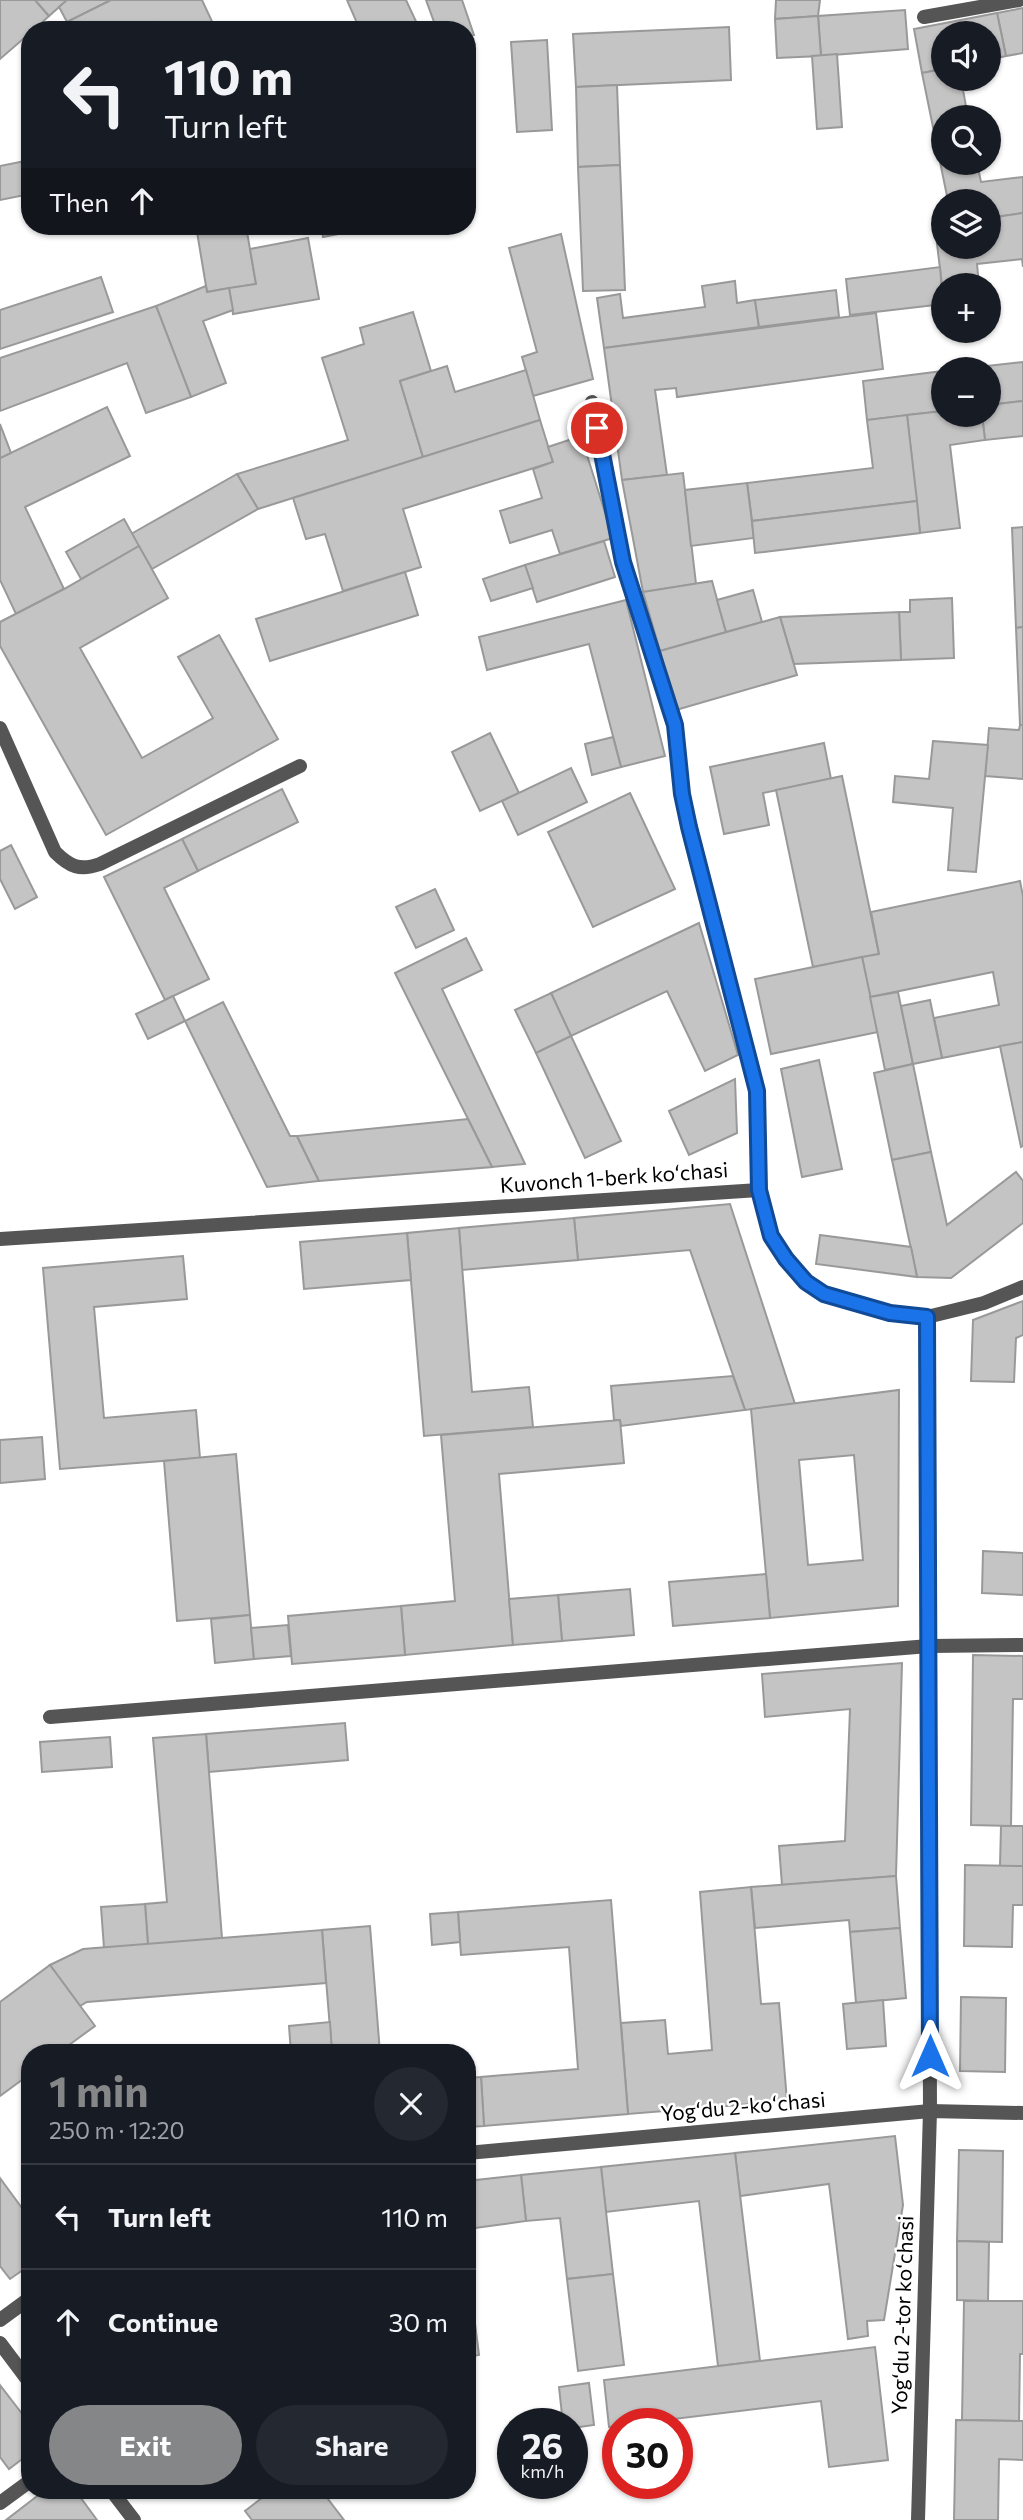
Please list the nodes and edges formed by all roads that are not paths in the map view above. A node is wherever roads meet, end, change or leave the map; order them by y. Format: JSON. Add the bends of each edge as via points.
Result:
{"nodes":[{"id":1,"x":1019,"y":0,"type":"edge"},
{"id":2,"x":924,"y":17,"type":"dead end"},
{"id":3,"x":592,"y":402,"type":"dead end"},
{"id":4,"x":0,"y":729,"type":"edge"},
{"id":5,"x":300,"y":766,"type":"dead end"},
{"id":6,"x":759,"y":1190,"type":"junction"},
{"id":7,"x":0,"y":1239,"type":"edge"},
{"id":8,"x":1023,"y":1287,"type":"edge"},
{"id":9,"x":927,"y":1317,"type":"junction"},
{"id":10,"x":1023,"y":1645,"type":"edge"},
{"id":11,"x":929,"y":1646,"type":"junction"},
{"id":12,"x":50,"y":1717,"type":"dead end"},
{"id":13,"x":930,"y":2110,"type":"junction"},
{"id":14,"x":1023,"y":2113,"type":"edge"},
{"id":15,"x":476,"y":2152,"type":"edge"},
{"id":16,"x":21,"y":2305,"type":"edge"},
{"id":17,"x":0,"y":2320,"type":"edge"},
{"id":18,"x":0,"y":2343,"type":"edge"},
{"id":19,"x":21,"y":2371,"type":"edge"},
{"id":20,"x":21,"y":2488,"type":"edge"},
{"id":21,"x":118,"y":2499,"type":"edge"},
{"id":22,"x":0,"y":2503,"type":"edge"},
{"id":23,"x":134,"y":2520,"type":"edge"},
{"id":24,"x":918,"y":2520,"type":"edge"}],
"edges":[{"from":1,"to":2,"type":"street"},
{"from":3,"to":6,"type":"street","name":"Kuvonch 1-berk koʻchasi","via":[[623,562],[675,725],[689,827],[757,1091]]},
{"from":4,"to":5,"type":"street","via":[[55,852],[66,863],[85,869]]},
{"from":6,"to":7,"type":"street","name":"Kuvonch 1-berk koʻchasi"},
{"from":6,"to":9,"type":"street","via":[[771,1236],[806,1282],[845,1301]]},
{"from":8,"to":9,"type":"street","via":[[984,1303]]},
{"from":9,"to":11,"type":"street","name":"Yogʻdu 2-tor koʻchasi"},
{"from":10,"to":11,"type":"street"},
{"from":11,"to":12,"type":"street"},
{"from":11,"to":13,"type":"street","name":"Yogʻdu 2-tor koʻchasi"},
{"from":13,"to":14,"type":"street","name":"Yogʻdu 2-koʻchasi"},
{"from":13,"to":15,"type":"street","name":"Yogʻdu 2-koʻchasi"},
{"from":13,"to":24,"type":"street","name":"Yogʻdu 2-tor koʻchasi"},
{"from":16,"to":17,"type":"street"},
{"from":18,"to":19,"type":"street"},
{"from":20,"to":22,"type":"street"},
{"from":21,"to":23,"type":"street"}]}
